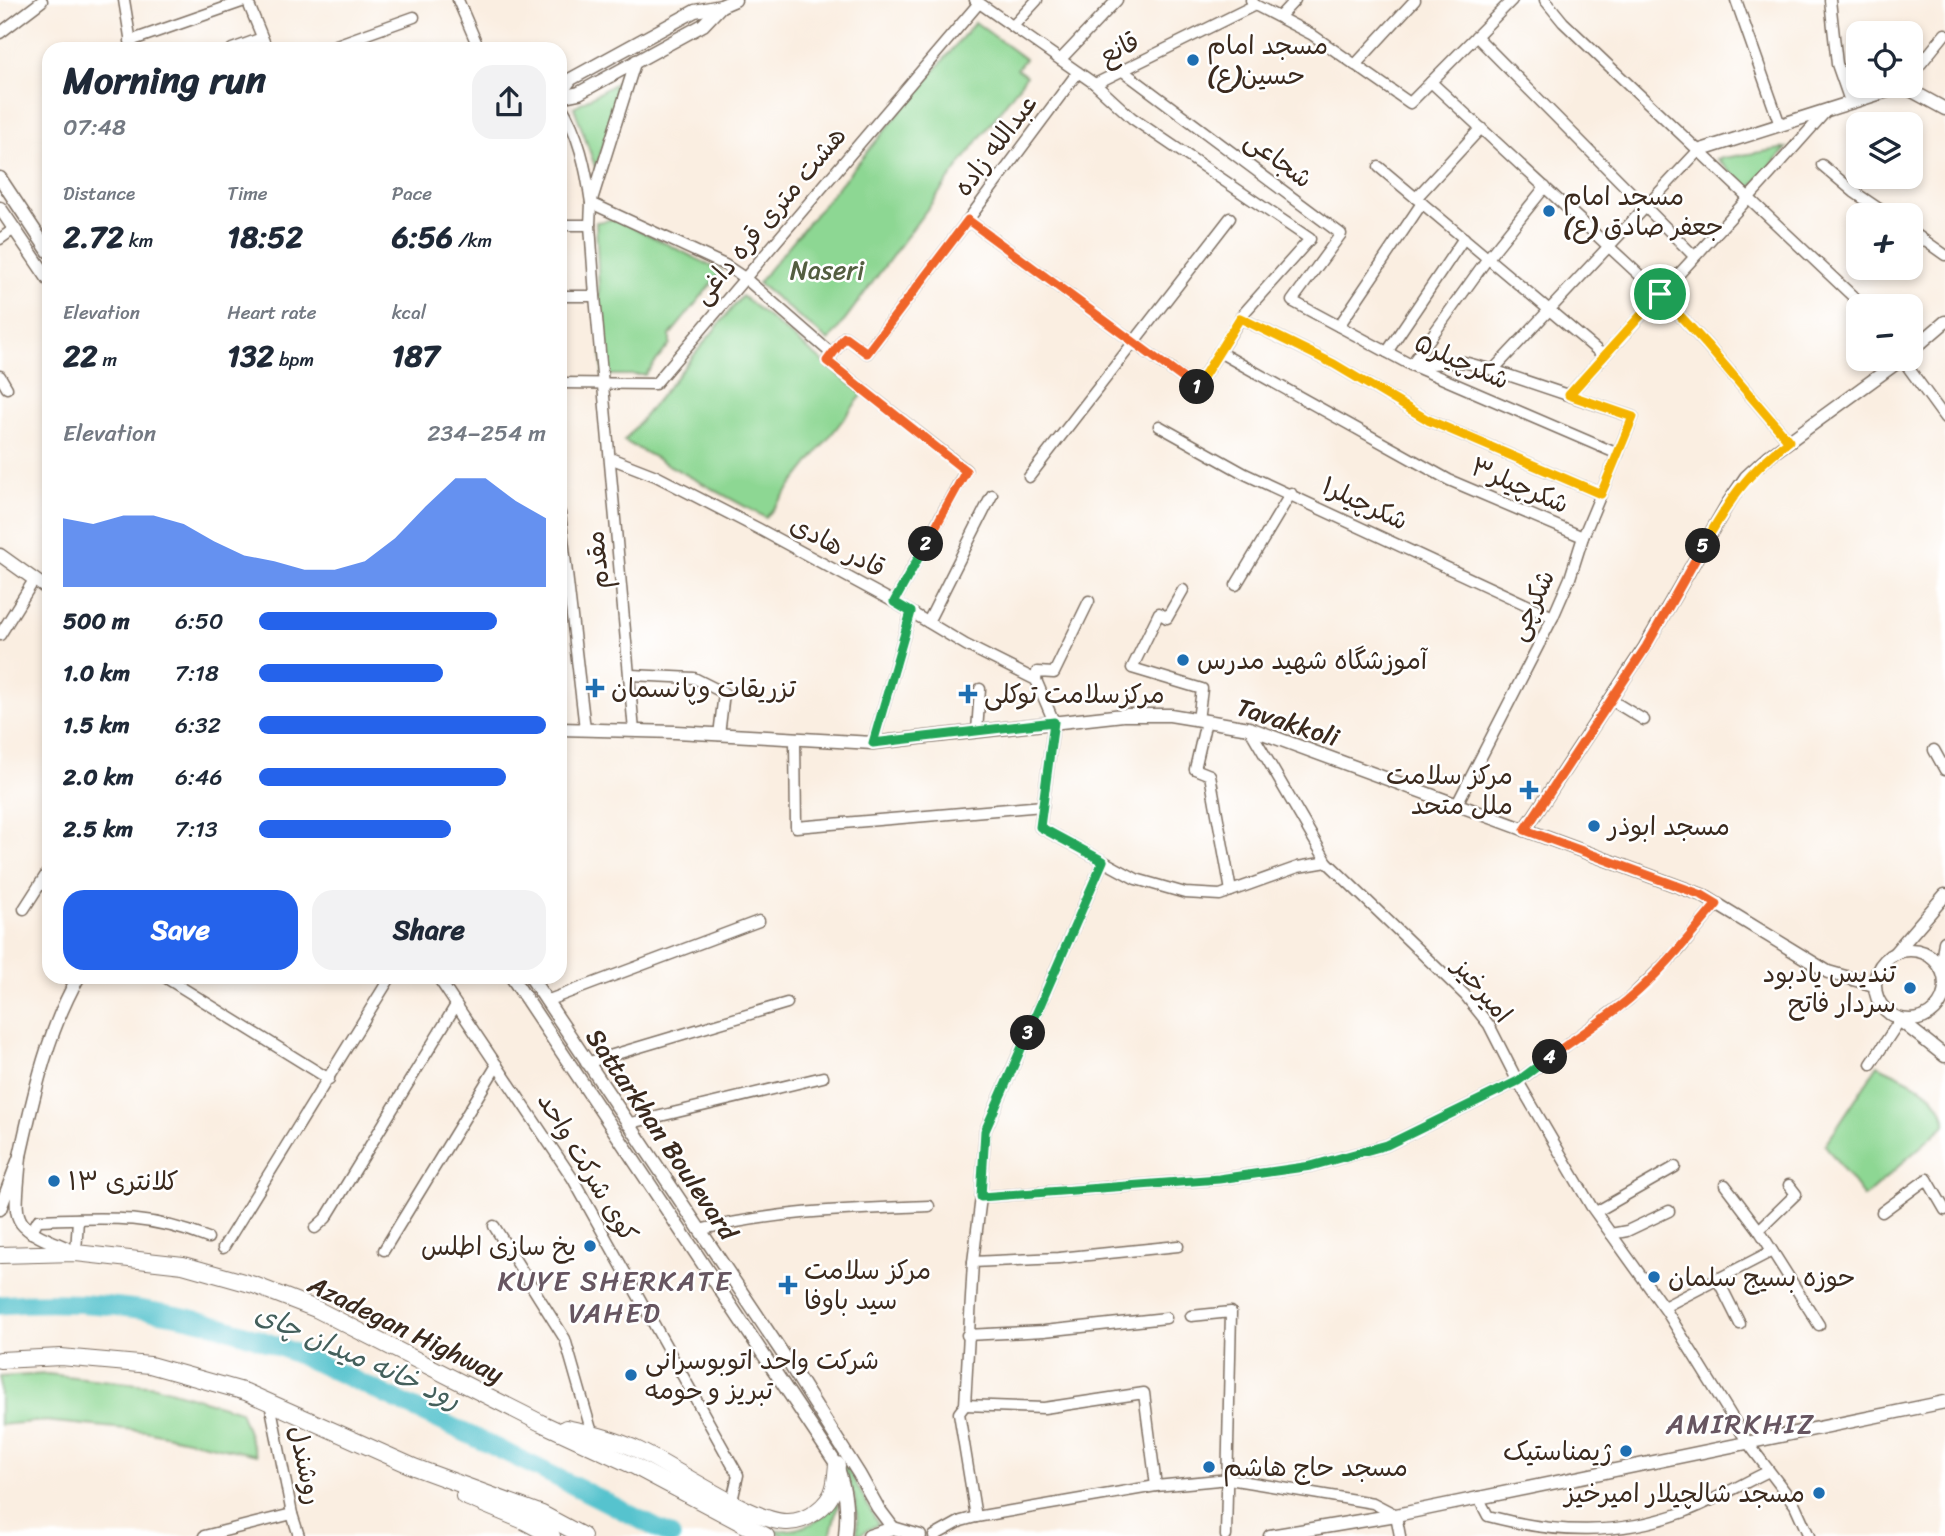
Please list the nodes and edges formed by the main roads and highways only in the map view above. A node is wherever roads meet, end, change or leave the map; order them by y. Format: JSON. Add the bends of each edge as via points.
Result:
{"nodes":[{"id":1,"x":727,"y":2,"type":"edge"},
{"id":2,"x":567,"y":85,"type":"edge"},
{"id":3,"x":567,"y":94,"type":"edge"},
{"id":4,"x":1923,"y":97,"type":"edge"},
{"id":5,"x":1861,"y":98,"type":"edge"},
{"id":6,"x":1945,"y":109,"type":"edge"},
{"id":7,"x":1698,"y":151,"type":"road end"},
{"id":8,"x":0,"y":178,"type":"edge"},
{"id":9,"x":0,"y":208,"type":"edge"},
{"id":10,"x":42,"y":241,"type":"edge"},
{"id":11,"x":42,"y":270,"type":"edge"},
{"id":12,"x":1945,"y":322,"type":"edge"},
{"id":13,"x":1923,"y":341,"type":"edge"},
{"id":14,"x":1885,"y":371,"type":"edge"},
{"id":15,"x":0,"y":555,"type":"edge"},
{"id":16,"x":42,"y":585,"type":"edge"},
{"id":17,"x":567,"y":729,"type":"edge"},
{"id":18,"x":1525,"y":830,"type":"junction"},
{"id":19,"x":1945,"y":895,"type":"edge"},
{"id":20,"x":1945,"y":942,"type":"edge"},
{"id":21,"x":1895,"y":953,"type":"junction"},
{"id":22,"x":1941,"y":970,"type":"junction"},
{"id":23,"x":74,"y":984,"type":"edge"},
{"id":24,"x":516,"y":984,"type":"edge"},
{"id":25,"x":535,"y":984,"type":"edge"},
{"id":26,"x":1874,"y":985,"type":"junction"},
{"id":27,"x":1945,"y":987,"type":"edge"},
{"id":28,"x":1895,"y":1017,"type":"junction"},
{"id":29,"x":1945,"y":1056,"type":"edge"},
{"id":30,"x":20,"y":1156,"type":"junction"},
{"id":31,"x":0,"y":1209,"type":"edge"},
{"id":32,"x":76,"y":1253,"type":"junction"},
{"id":33,"x":0,"y":1255,"type":"edge"},
{"id":34,"x":0,"y":1360,"type":"edge"},
{"id":35,"x":1945,"y":1402,"type":"edge"},
{"id":36,"x":541,"y":1423,"type":"junction"},
{"id":37,"x":837,"y":1465,"type":"junction"},
{"id":38,"x":414,"y":1467,"type":"junction"},
{"id":39,"x":893,"y":1528,"type":"junction"},
{"id":40,"x":1309,"y":1532,"type":"edge"},
{"id":41,"x":552,"y":1536,"type":"edge"},
{"id":42,"x":583,"y":1536,"type":"edge"},
{"id":43,"x":766,"y":1536,"type":"edge"},
{"id":44,"x":845,"y":1536,"type":"edge"},
{"id":45,"x":869,"y":1536,"type":"edge"},
{"id":46,"x":920,"y":1536,"type":"edge"},
{"id":47,"x":1270,"y":1536,"type":"edge"}],
"edges":[{"from":1,"to":2,"type":"main road","via":[[695,11]]},
{"from":1,"to":3,"type":"main road","via":[[703,24],[579,93]]},
{"from":4,"to":6,"type":"main road"},
{"from":5,"to":7,"type":"main road"},
{"from":8,"to":10,"type":"main road"},
{"from":9,"to":11,"type":"main road"},
{"from":12,"to":13,"type":"main road"},
{"from":14,"to":18,"type":"main road","via":[[1746,477],[1646,647]]},
{"from":15,"to":16,"type":"main road"},
{"from":17,"to":18,"type":"main road","name":"Tavakkoli","via":[[873,743],[1123,715],[1170,715],[1249,729]]},
{"from":18,"to":26,"type":"main road","name":"Tavakkoli","via":[[1702,895],[1828,972]]},
{"from":19,"to":21,"type":"main road"},
{"from":20,"to":22,"type":"main road"},
{"from":21,"to":22,"type":"main road","via":[[1926,954]]},
{"from":21,"to":26,"type":"main road","via":[[1880,967]]},
{"from":22,"to":27,"type":"main road"},
{"from":23,"to":30,"type":"main road","via":[[41,1066]]},
{"from":24,"to":37,"type":"main road","name":"Sattarkhan Boulevard"},
{"from":25,"to":39,"type":"main road","name":"Sattarkhan Boulevard","via":[[787,1360]]},
{"from":26,"to":28,"type":"main road","via":[[1882,1007]]},
{"from":27,"to":28,"type":"main road","via":[[1942,999],[1926,1017]]},
{"from":28,"to":29,"type":"main road"},
{"from":30,"to":31,"type":"main road"},
{"from":30,"to":32,"type":"main road","via":[[15,1214],[21,1225]]},
{"from":32,"to":33,"type":"highway","name":"Azadegan Highway"},
{"from":32,"to":36,"type":"highway","name":"Azadegan Highway","via":[[183,1265],[254,1284],[316,1309]]},
{"from":34,"to":38,"type":"highway","via":[[61,1357],[150,1365],[246,1392]]},
{"from":35,"to":40,"type":"main road"},
{"from":36,"to":37,"type":"highway","via":[[592,1433],[637,1449],[759,1515],[784,1522],[803,1521],[822,1507],[834,1489]]},
{"from":36,"to":43,"type":"highway","name":"Azadegan Highway"},
{"from":37,"to":44,"type":"main road","name":"Sattarkhan Boulevard","via":[[848,1511]]},
{"from":38,"to":41,"type":"highway","via":[[462,1495]]},
{"from":38,"to":42,"type":"highway","via":[[542,1514]]},
{"from":39,"to":45,"type":"main road"},
{"from":39,"to":46,"type":"main road"},
{"from":40,"to":47,"type":"main road"}]}
